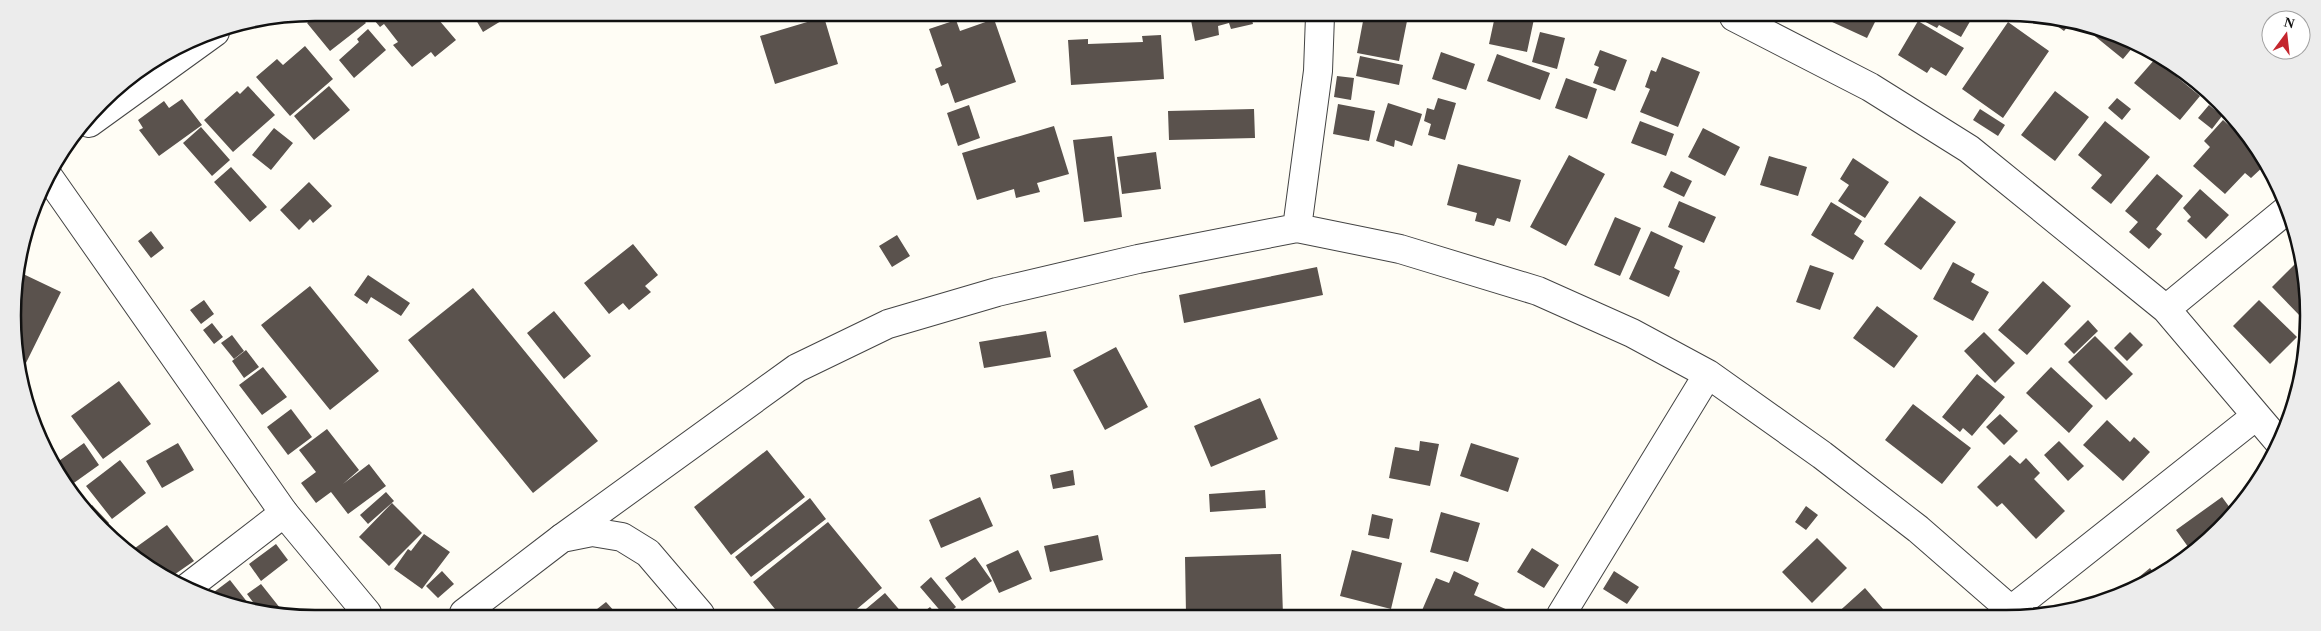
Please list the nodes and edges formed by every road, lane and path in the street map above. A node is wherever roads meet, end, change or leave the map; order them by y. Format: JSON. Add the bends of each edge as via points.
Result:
{"nodes":[{"id":1,"x":1320,"y":21,"type":"edge"},
{"id":2,"x":1742,"y":21,"type":"edge"},
{"id":3,"x":191,"y":49,"type":"edge"},
{"id":4,"x":99,"y":116,"type":"edge"},
{"id":5,"x":53,"y":183,"type":"edge"},
{"id":6,"x":2281,"y":214,"type":"edge"},
{"id":7,"x":1297,"y":228,"type":"junction"},
{"id":8,"x":2166,"y":308,"type":"junction"},
{"id":9,"x":1708,"y":374,"type":"junction"},
{"id":10,"x":2256,"y":416,"type":"junction"},
{"id":11,"x":2273,"y":436,"type":"edge"},
{"id":12,"x":284,"y":513,"type":"junction"},
{"id":13,"x":562,"y":538,"type":"junction"},
{"id":14,"x":193,"y":583,"type":"edge"},
{"id":15,"x":2017,"y":609,"type":"edge"},
{"id":16,"x":364,"y":610,"type":"edge"},
{"id":17,"x":468,"y":610,"type":"edge"},
{"id":18,"x":697,"y":610,"type":"edge"},
{"id":19,"x":1564,"y":610,"type":"edge"},
{"id":20,"x":2009,"y":610,"type":"edge"}],
"edges":[{"from":1,"to":7,"type":"street","via":[[1318,71]]},
{"from":2,"to":8,"type":"street","via":[[1870,87],[1968,149]]},
{"from":3,"to":4,"type":"street"},
{"from":5,"to":12,"type":"street"},
{"from":6,"to":8,"type":"street"},
{"from":7,"to":9,"type":"street","via":[[1400,250],[1538,291],[1632,333]]},
{"from":7,"to":13,"type":"street","via":[[1138,259],[997,292],[888,324],[797,368]]},
{"from":8,"to":10,"type":"street"},
{"from":9,"to":19,"type":"street"},
{"from":9,"to":20,"type":"street","via":[[1822,455],[1918,529]]},
{"from":10,"to":11,"type":"street"},
{"from":10,"to":15,"type":"street"},
{"from":12,"to":14,"type":"street"},
{"from":12,"to":16,"type":"street"},
{"from":13,"to":17,"type":"street"},
{"from":13,"to":18,"type":"street","via":[[592,532],[622,537],[648,553]]}]}
